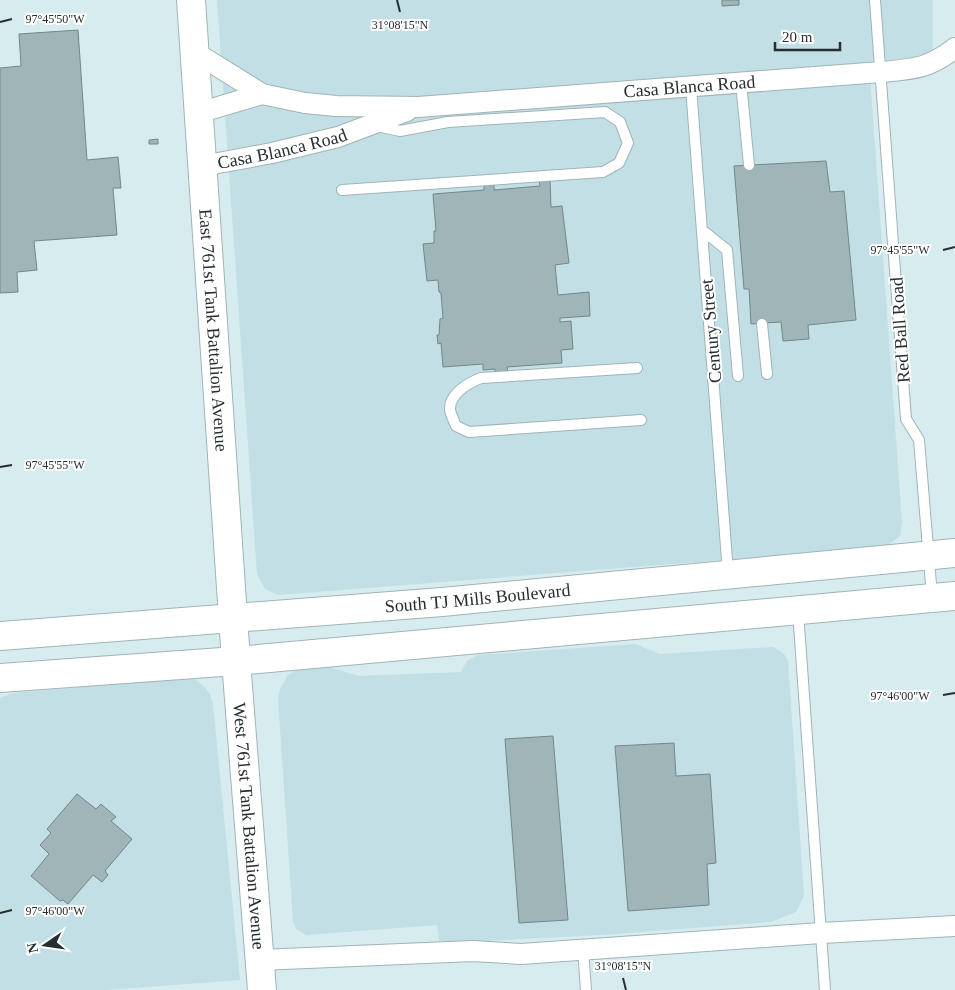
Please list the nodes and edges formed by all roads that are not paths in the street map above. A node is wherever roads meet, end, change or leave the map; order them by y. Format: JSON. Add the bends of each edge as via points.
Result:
{"nodes":[{"id":1,"x":191,"y":0,"type":"edge"},
{"id":2,"x":874,"y":0,"type":"edge"},
{"id":3,"x":955,"y":48,"type":"edge"},
{"id":4,"x":193,"y":52,"type":"junction"},
{"id":5,"x":881,"y":72,"type":"junction"},
{"id":6,"x":741,"y":83,"type":"junction"},
{"id":7,"x":690,"y":87,"type":"junction"},
{"id":8,"x":262,"y":94,"type":"junction"},
{"id":9,"x":418,"y":107,"type":"junction"},
{"id":10,"x":198,"y":113,"type":"junction"},
{"id":11,"x":371,"y":124,"type":"junction"},
{"id":12,"x":749,"y":165,"type":"dead end"},
{"id":13,"x":202,"y":166,"type":"junction"},
{"id":14,"x":342,"y":190,"type":"dead end"},
{"id":15,"x":702,"y":230,"type":"junction"},
{"id":16,"x":762,"y":324,"type":"dead end"},
{"id":17,"x":637,"y":368,"type":"dead end"},
{"id":18,"x":767,"y":374,"type":"dead end"},
{"id":19,"x":738,"y":376,"type":"dead end"},
{"id":20,"x":640,"y":420,"type":"dead end"},
{"id":21,"x":955,"y":553,"type":"edge"},
{"id":22,"x":928,"y":556,"type":"junction"},
{"id":23,"x":728,"y":574,"type":"junction"},
{"id":24,"x":944,"y":597,"type":"edge"},
{"id":25,"x":798,"y":610,"type":"junction"},
{"id":26,"x":233,"y":619,"type":"junction"},
{"id":27,"x":0,"y":636,"type":"edge"},
{"id":28,"x":236,"y":661,"type":"junction"},
{"id":29,"x":0,"y":678,"type":"edge"},
{"id":30,"x":955,"y":926,"type":"edge"},
{"id":31,"x":821,"y":933,"type":"junction"},
{"id":32,"x":583,"y":949,"type":"junction"},
{"id":33,"x":260,"y":960,"type":"junction"},
{"id":34,"x":262,"y":990,"type":"edge"},
{"id":35,"x":586,"y":990,"type":"edge"},
{"id":36,"x":825,"y":990,"type":"edge"}],
"edges":[{"from":1,"to":4,"type":"street","name":"East 761st Tank Battalion Avenue"},
{"from":2,"to":5,"type":"lane","name":"Red Ball Road"},
{"from":3,"to":5,"type":"street","name":"Casa Blanca Road","via":[[922,68]]},
{"from":4,"to":8,"type":"street","name":"Casa Blanca Road"},
{"from":4,"to":10,"type":"street","name":"East 761st Tank Battalion Avenue"},
{"from":5,"to":6,"type":"street","name":"Casa Blanca Road"},
{"from":5,"to":22,"type":"lane","name":"Red Ball Road","via":[[906,419],[919,440]]},
{"from":6,"to":7,"type":"street","name":"Casa Blanca Road"},
{"from":6,"to":12,"type":"lane"},
{"from":7,"to":9,"type":"street","name":"Casa Blanca Road"},
{"from":7,"to":15,"type":"lane","name":"Century Street"},
{"from":8,"to":9,"type":"street","name":"Casa Blanca Road","via":[[336,106]]},
{"from":8,"to":10,"type":"street","name":"Casa Blanca Road"},
{"from":9,"to":11,"type":"street","name":"Casa Blanca Road"},
{"from":10,"to":13,"type":"street","name":"East 761st Tank Battalion Avenue"},
{"from":11,"to":13,"type":"street","name":"Casa Blanca Road","via":[[338,137]]},
{"from":11,"to":14,"type":"lane","via":[[400,131],[448,122],[605,112],[620,122],[628,143],[619,163],[603,172]]},
{"from":13,"to":26,"type":"street","name":"East 761st Tank Battalion Avenue"},
{"from":15,"to":19,"type":"lane","via":[[727,250]]},
{"from":15,"to":23,"type":"lane","name":"Century Street"},
{"from":16,"to":18,"type":"lane"},
{"from":17,"to":20,"type":"lane","via":[[481,378],[467,383],[454,397],[450,410],[456,426],[469,432]]},
{"from":21,"to":22,"type":"street","name":"South TJ Mills Boulevard"},
{"from":22,"to":23,"type":"street","name":"South TJ Mills Boulevard"},
{"from":22,"to":24,"type":"lane","name":"Red Ball Road"},
{"from":23,"to":26,"type":"street","name":"South TJ Mills Boulevard"},
{"from":24,"to":25,"type":"street"},
{"from":25,"to":28,"type":"street"},
{"from":25,"to":31,"type":"lane"},
{"from":26,"to":27,"type":"street","name":"South TJ Mills Boulevard"},
{"from":26,"to":28,"type":"street","name":"East 761st Tank Battalion Avenue"},
{"from":28,"to":29,"type":"street"},
{"from":28,"to":33,"type":"street","name":"West 761st Tank Battalion Avenue"},
{"from":30,"to":31,"type":"street"},
{"from":31,"to":32,"type":"street"},
{"from":31,"to":36,"type":"lane"},
{"from":32,"to":33,"type":"street","via":[[521,954],[466,951]]},
{"from":32,"to":35,"type":"lane"},
{"from":33,"to":34,"type":"street","name":"West 761st Tank Battalion Avenue"}]}
